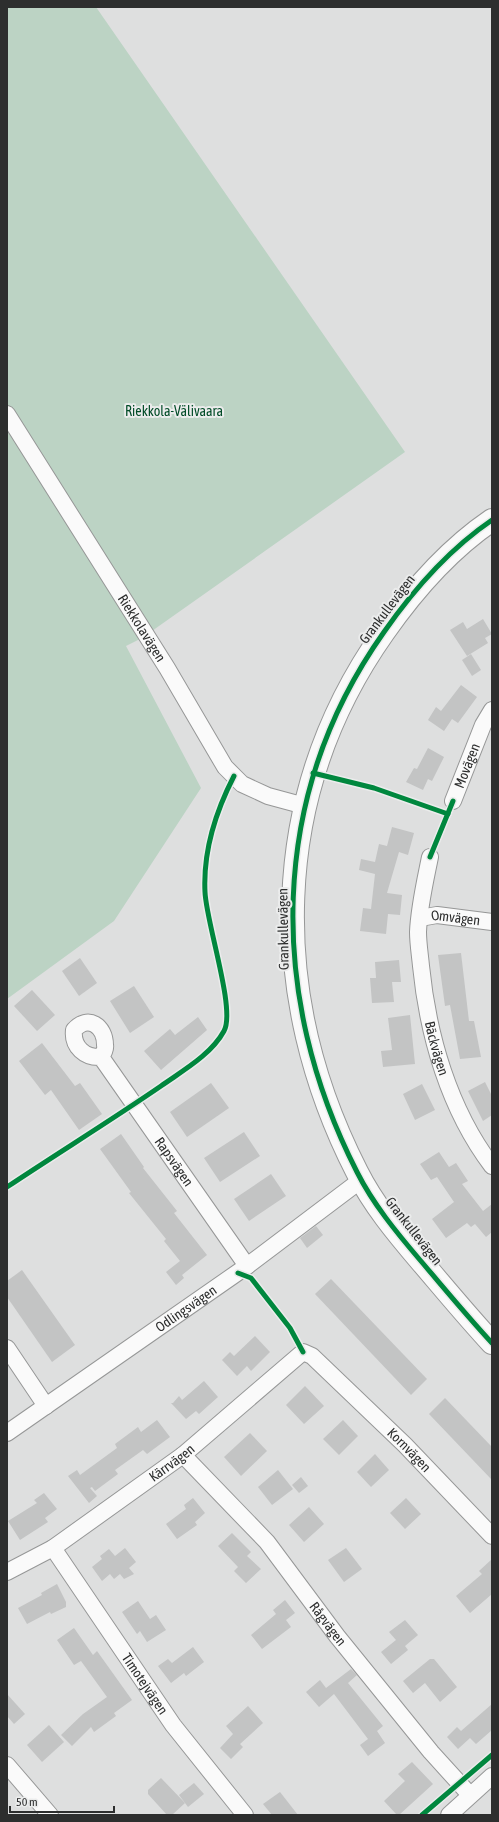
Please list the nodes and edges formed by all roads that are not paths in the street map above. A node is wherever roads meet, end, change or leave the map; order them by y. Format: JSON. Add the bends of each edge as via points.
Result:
{"nodes":[{"id":1,"x":7,"y":414,"type":"edge"},
{"id":2,"x":492,"y":520,"type":"edge"},
{"id":3,"x":492,"y":710,"type":"edge"},
{"id":4,"x":453,"y":801,"type":"dead end"},
{"id":5,"x":305,"y":806,"type":"junction"},
{"id":6,"x":430,"y":858,"type":"dead end"},
{"id":7,"x":420,"y":918,"type":"junction"},
{"id":8,"x":492,"y":922,"type":"edge"},
{"id":9,"x":102,"y":1057,"type":"dead end"},
{"id":10,"x":492,"y":1166,"type":"edge"},
{"id":11,"x":361,"y":1180,"type":"junction"},
{"id":12,"x":248,"y":1266,"type":"junction"},
{"id":13,"x":492,"y":1343,"type":"edge"},
{"id":14,"x":7,"y":1348,"type":"edge"},
{"id":15,"x":324,"y":1367,"type":"joint"},
{"id":16,"x":46,"y":1406,"type":"junction"},
{"id":17,"x":7,"y":1433,"type":"edge"},
{"id":18,"x":184,"y":1455,"type":"junction"},
{"id":19,"x":492,"y":1536,"type":"edge"},
{"id":20,"x":53,"y":1548,"type":"junction"},
{"id":21,"x":7,"y":1572,"type":"edge"},
{"id":22,"x":7,"y":1766,"type":"edge"},
{"id":23,"x":492,"y":1776,"type":"edge"},
{"id":24,"x":470,"y":1795,"type":"junction"},
{"id":25,"x":50,"y":1815,"type":"edge"},
{"id":26,"x":245,"y":1815,"type":"edge"},
{"id":27,"x":449,"y":1815,"type":"edge"}],
"edges":[{"from":1,"to":5,"type":"street","name":"Riekkolavägen","via":[[167,668],[224,767],[242,784],[268,796]]},
{"from":2,"to":5,"type":"street","name":"Grankullevägen","via":[[457,547],[419,585],[366,657],[327,734],[311,779]]},
{"from":3,"to":4,"type":"street","name":"Movägen","via":[[483,725]]},
{"from":5,"to":11,"type":"street","name":"Grankullevägen","via":[[295,873],[293,942],[298,995],[309,1047],[332,1120]]},
{"from":6,"to":7,"type":"street","name":"Bäckvägen","via":[[420,905]]},
{"from":7,"to":8,"type":"street","name":"Omvägen","via":[[437,916]]},
{"from":7,"to":10,"type":"street","name":"Bäckvägen","via":[[418,933],[423,984],[446,1084]]},
{"from":9,"to":12,"type":"street","name":"Rapsvägen"},
{"from":11,"to":12,"type":"street","name":"Odlingsvägen"},
{"from":11,"to":13,"type":"street","name":"Grankullevägen","via":[[402,1239]]},
{"from":12,"to":16,"type":"street","name":"Odlingsvägen"},
{"from":14,"to":16,"type":"street"},
{"from":15,"to":18,"type":"street","name":"Kärrvägen","via":[[303,1352]]},
{"from":15,"to":19,"type":"street","name":"Kornvägen","via":[[405,1445]]},
{"from":16,"to":17,"type":"street","name":"Odlingsvägen"},
{"from":18,"to":20,"type":"street","name":"Kärrvägen"},
{"from":18,"to":24,"type":"street","name":"Rågvägen","via":[[267,1542],[337,1636],[431,1752]]},
{"from":20,"to":21,"type":"street","name":"Kärrvägen"},
{"from":20,"to":26,"type":"street","name":"Timotejvägen","via":[[173,1725]]},
{"from":22,"to":25,"type":"street"},
{"from":23,"to":24,"type":"street"},
{"from":24,"to":27,"type":"street"}]}
